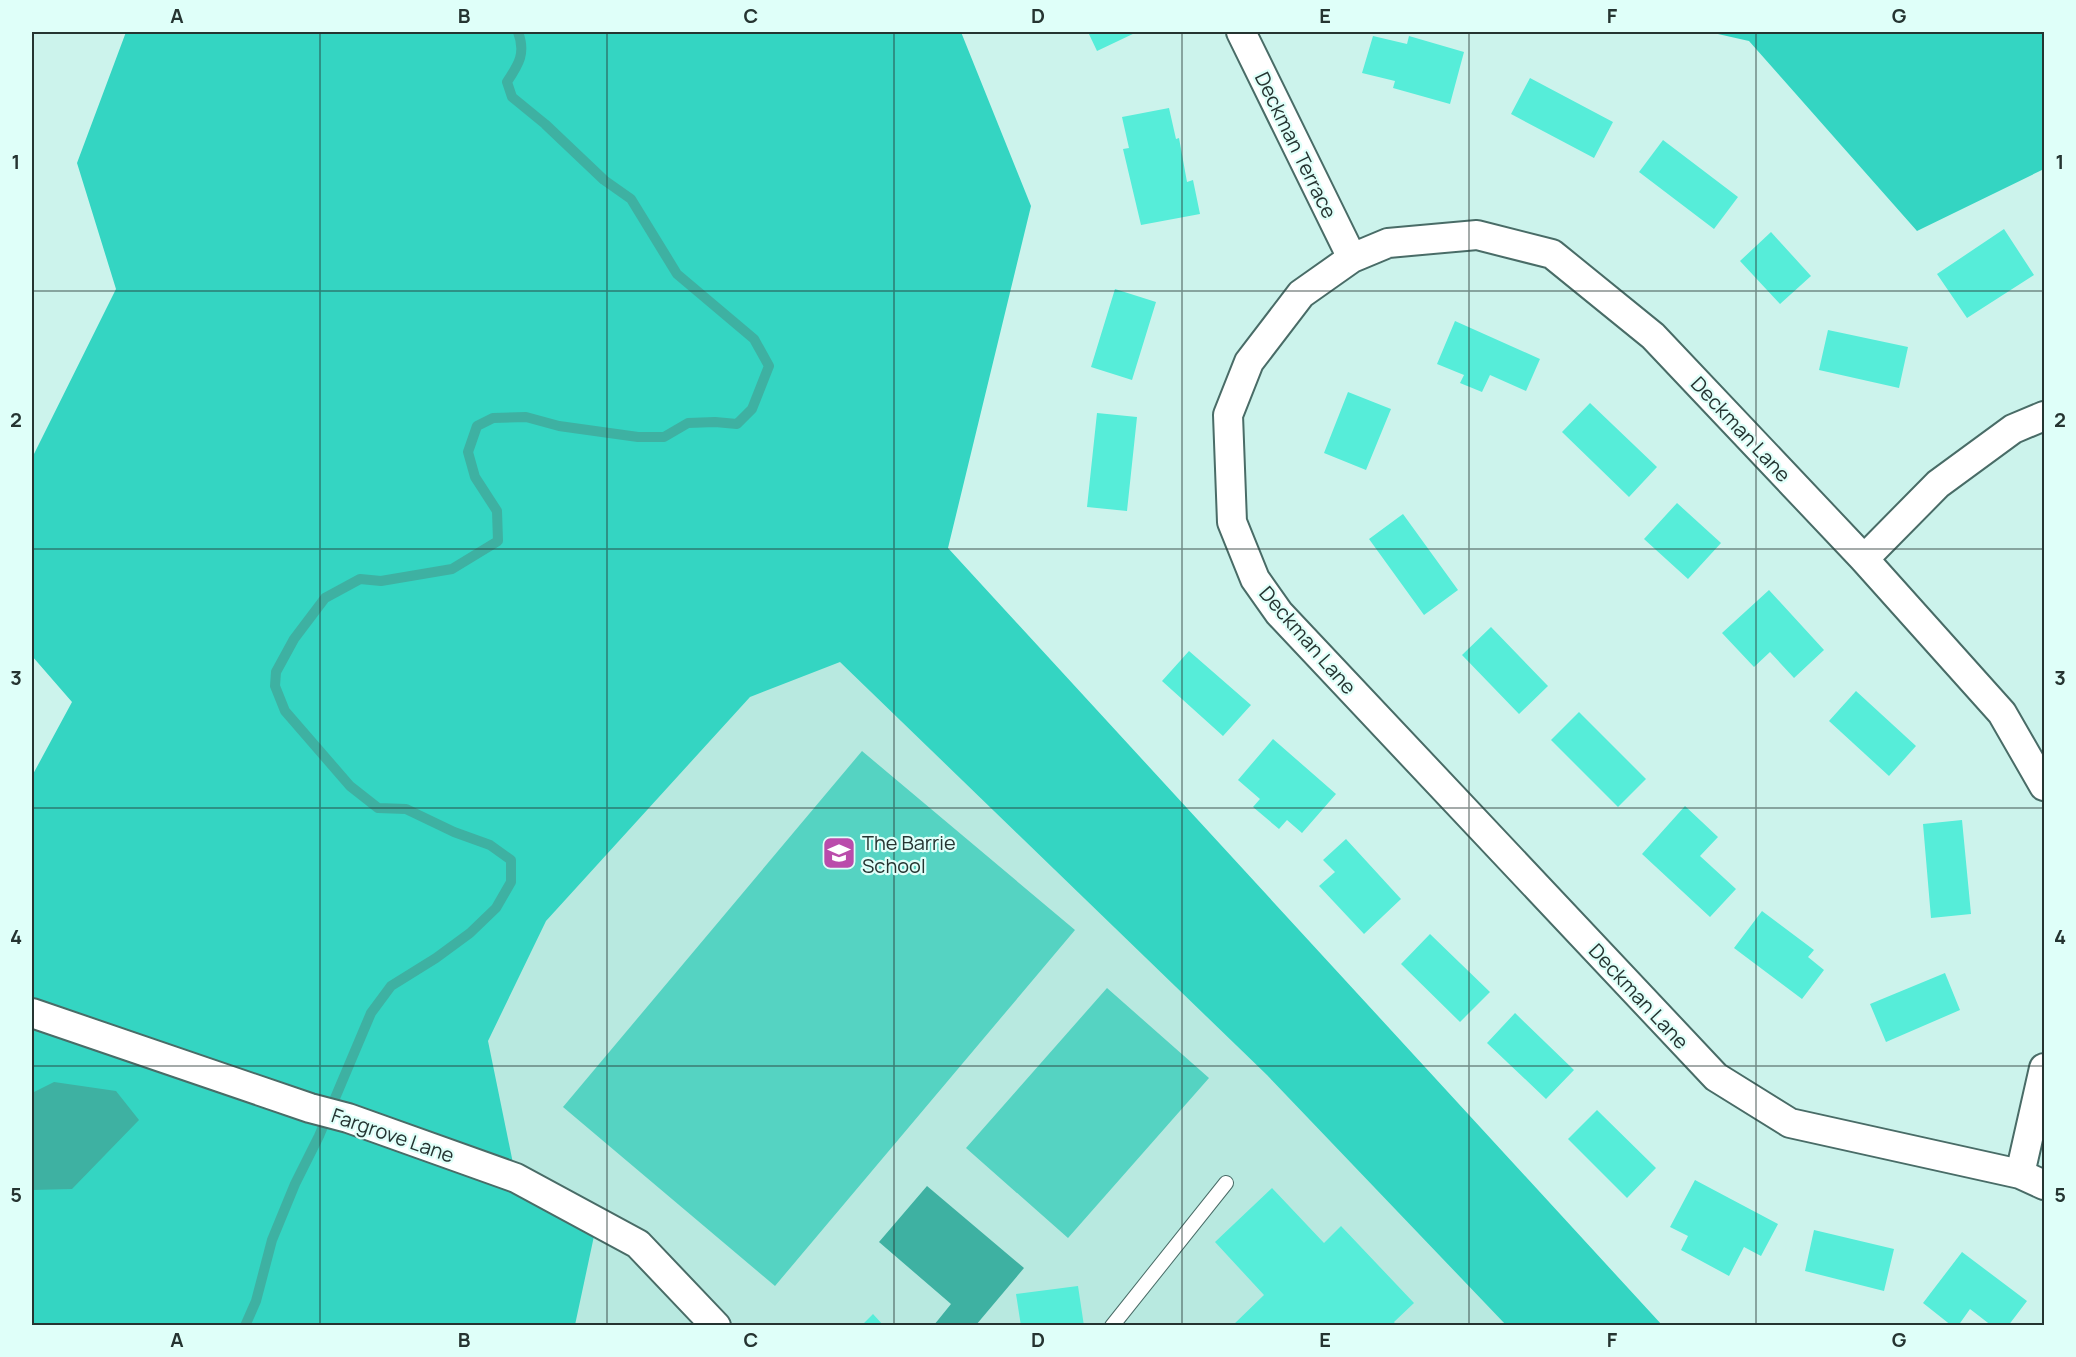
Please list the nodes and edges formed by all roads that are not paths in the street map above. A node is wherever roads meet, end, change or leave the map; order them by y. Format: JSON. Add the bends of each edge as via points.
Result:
{"nodes":[{"id":1,"x":1241,"y":32,"type":"edge"},
{"id":2,"x":1352,"y":258,"type":"junction"},
{"id":3,"x":2044,"y":416,"type":"edge"},
{"id":4,"x":1864,"y":559,"type":"junction"},
{"id":5,"x":2044,"y":786,"type":"edge"},
{"id":6,"x":32,"y":1012,"type":"edge"},
{"id":7,"x":2044,"y":1068,"type":"edge"},
{"id":8,"x":2032,"y":1180,"type":"edge"},
{"id":9,"x":1226,"y":1183,"type":"dead end"},
{"id":10,"x":716,"y":1326,"type":"edge"},
{"id":11,"x":1112,"y":1326,"type":"edge"}],
"edges":[{"from":1,"to":2,"type":"street","name":"Deckman Terrace"},
{"from":2,"to":4,"type":"street","name":"Deckman Lane","via":[[1388,243],[1477,235],[1552,254],[1653,336]]},
{"from":2,"to":8,"type":"street","name":"Deckman Lane","via":[[1301,294],[1249,362],[1228,415],[1232,522],[1255,579],[1279,613],[1716,1077],[1791,1123]]},
{"from":3,"to":4,"type":"street","via":[[2013,429],[1938,484]]},
{"from":4,"to":5,"type":"street","name":"Deckman Lane","via":[[2002,713]]},
{"from":6,"to":10,"type":"street","name":"Fargrove Lane","via":[[516,1178],[638,1244]]},
{"from":7,"to":8,"type":"street","name":"Deckman Lane"},
{"from":9,"to":11,"type":"lane"}]}
